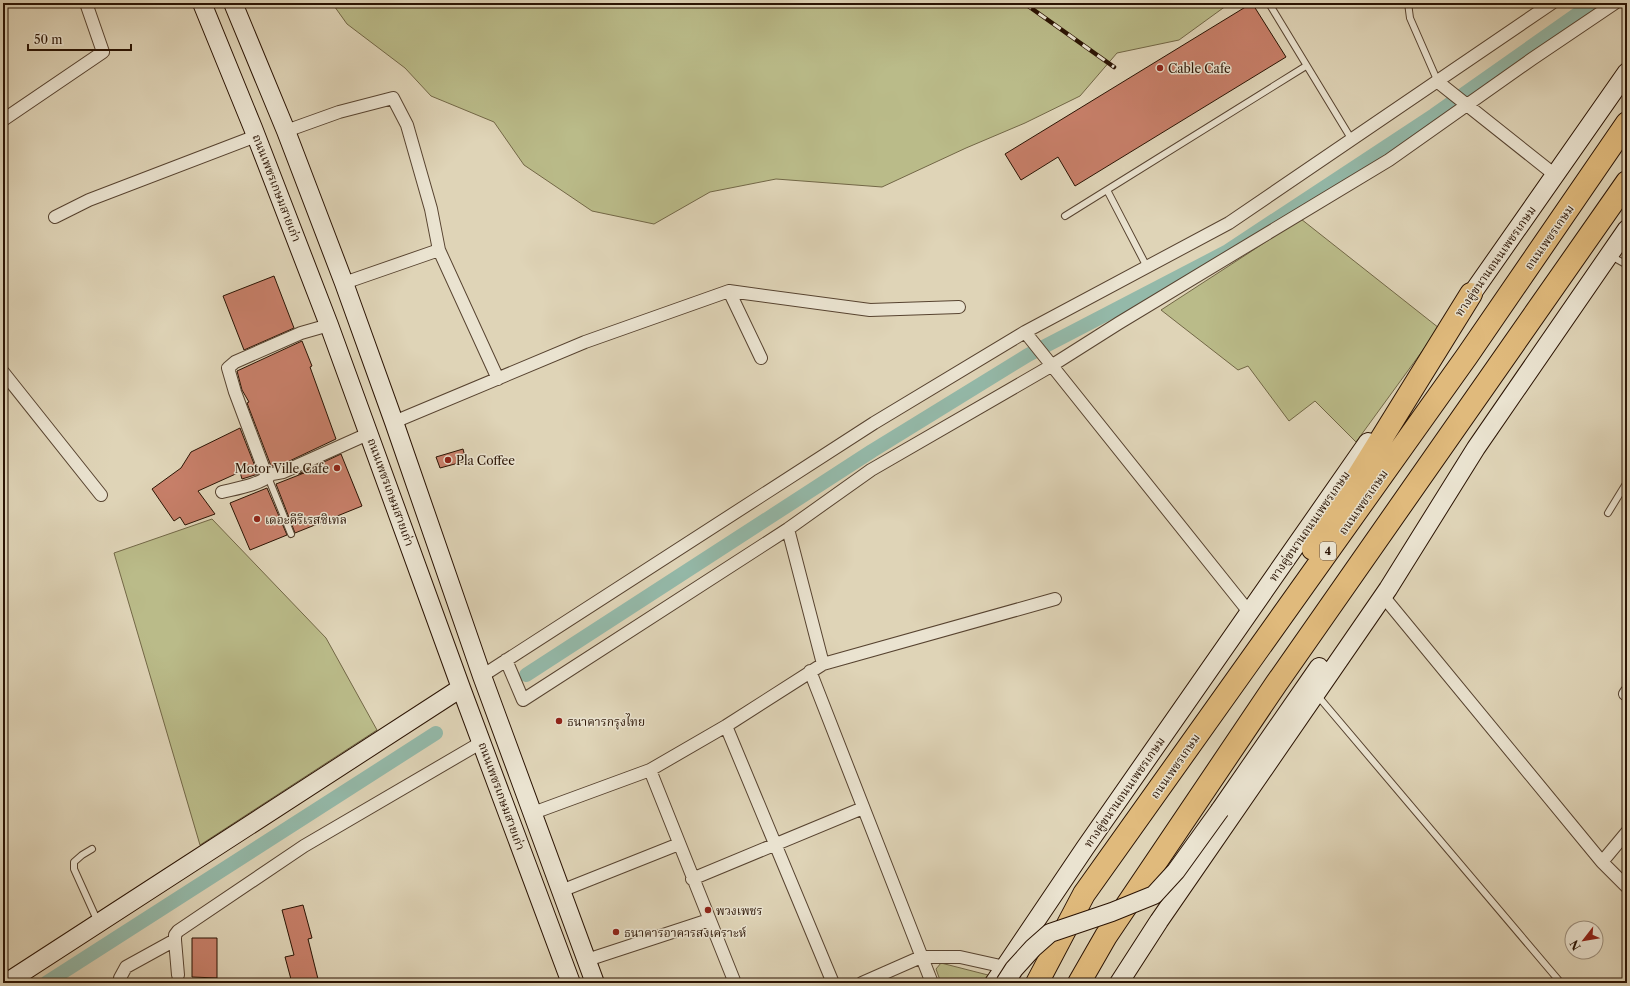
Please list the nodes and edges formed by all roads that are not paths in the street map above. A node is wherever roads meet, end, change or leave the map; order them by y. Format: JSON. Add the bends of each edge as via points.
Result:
{"nodes":[{"id":1,"x":86,"y":3,"type":"edge"},
{"id":2,"x":202,"y":3,"type":"edge"},
{"id":3,"x":233,"y":3,"type":"edge"},
{"id":4,"x":1408,"y":3,"type":"edge"},
{"id":5,"x":1552,"y":3,"type":"edge"},
{"id":6,"x":1616,"y":3,"type":"edge"},
{"id":7,"x":1270,"y":6,"type":"dead end"},
{"id":8,"x":1306,"y":66,"type":"junction"},
{"id":9,"x":1627,"y":72,"type":"edge"},
{"id":10,"x":1438,"y":82,"type":"junction"},
{"id":11,"x":1468,"y":105,"type":"junction"},
{"id":12,"x":3,"y":120,"type":"edge"},
{"id":13,"x":1627,"y":123,"type":"edge"},
{"id":14,"x":286,"y":131,"type":"junction"},
{"id":15,"x":256,"y":136,"type":"junction"},
{"id":16,"x":1352,"y":140,"type":"junction"},
{"id":17,"x":1554,"y":175,"type":"junction"},
{"id":18,"x":1627,"y":182,"type":"edge"},
{"id":19,"x":1106,"y":190,"type":"junction"},
{"id":20,"x":1065,"y":216,"type":"dead end"},
{"id":21,"x":55,"y":217,"type":"dead end"},
{"id":22,"x":1627,"y":229,"type":"edge"},
{"id":23,"x":438,"y":250,"type":"junction"},
{"id":24,"x":1610,"y":255,"type":"junction"},
{"id":25,"x":1627,"y":265,"type":"edge"},
{"id":26,"x":1147,"y":267,"type":"junction"},
{"id":27,"x":344,"y":283,"type":"junction"},
{"id":28,"x":729,"y":291,"type":"junction"},
{"id":29,"x":1471,"y":294,"type":"junction"},
{"id":30,"x":959,"y":307,"type":"dead end"},
{"id":31,"x":329,"y":325,"type":"junction"},
{"id":32,"x":1028,"y":336,"type":"junction"},
{"id":33,"x":761,"y":358,"type":"dead end"},
{"id":34,"x":1049,"y":362,"type":"junction"},
{"id":35,"x":3,"y":372,"type":"edge"},
{"id":36,"x":498,"y":379,"type":"junction"},
{"id":37,"x":394,"y":422,"type":"junction"},
{"id":38,"x":370,"y":433,"type":"junction"},
{"id":39,"x":1476,"y":448,"type":"junction"},
{"id":40,"x":270,"y":475,"type":"junction"},
{"id":41,"x":1627,"y":482,"type":"edge"},
{"id":42,"x":222,"y":492,"type":"dead end"},
{"id":43,"x":101,"y":495,"type":"dead end"},
{"id":44,"x":1608,"y":513,"type":"dead end"},
{"id":45,"x":788,"y":529,"type":"junction"},
{"id":46,"x":291,"y":534,"type":"dead end"},
{"id":47,"x":1383,"y":596,"type":"junction"},
{"id":48,"x":1055,"y":599,"type":"dead end"},
{"id":49,"x":1249,"y":612,"type":"junction"},
{"id":50,"x":506,"y":660,"type":"junction"},
{"id":51,"x":823,"y":664,"type":"junction"},
{"id":52,"x":810,"y":671,"type":"junction"},
{"id":53,"x":482,"y":676,"type":"junction"},
{"id":54,"x":461,"y":688,"type":"junction"},
{"id":55,"x":1316,"y":694,"type":"junction"},
{"id":56,"x":726,"y":726,"type":"junction"},
{"id":57,"x":1196,"y":737,"type":"junction"},
{"id":58,"x":482,"y":742,"type":"junction"},
{"id":59,"x":650,"y":770,"type":"junction"},
{"id":60,"x":863,"y":808,"type":"junction"},
{"id":61,"x":533,"y":813,"type":"junction"},
{"id":62,"x":1627,"y":832,"type":"edge"},
{"id":63,"x":679,"y":844,"type":"junction"},
{"id":64,"x":775,"y":844,"type":"junction"},
{"id":65,"x":92,"y":850,"type":"dead end"},
{"id":66,"x":1602,"y":862,"type":"junction"},
{"id":67,"x":692,"y":879,"type":"junction"},
{"id":68,"x":1627,"y":888,"type":"edge"},
{"id":69,"x":561,"y":891,"type":"junction"},
{"id":70,"x":709,"y":920,"type":"junction"},
{"id":71,"x":98,"y":923,"type":"junction"},
{"id":72,"x":175,"y":940,"type":"junction"},
{"id":73,"x":922,"y":957,"type":"junction"},
{"id":74,"x":587,"y":960,"type":"junction"},
{"id":75,"x":1005,"y":975,"type":"edge"},
{"id":76,"x":178,"y":979,"type":"edge"},
{"id":77,"x":879,"y":980,"type":"edge"},
{"id":78,"x":6,"y":983,"type":"edge"},
{"id":79,"x":120,"y":983,"type":"edge"},
{"id":80,"x":571,"y":983,"type":"edge"},
{"id":81,"x":595,"y":983,"type":"edge"},
{"id":82,"x":600,"y":983,"type":"edge"},
{"id":83,"x":735,"y":983,"type":"edge"},
{"id":84,"x":833,"y":983,"type":"edge"},
{"id":85,"x":862,"y":983,"type":"edge"},
{"id":86,"x":932,"y":983,"type":"edge"},
{"id":87,"x":994,"y":983,"type":"edge"},
{"id":88,"x":1037,"y":983,"type":"edge"},
{"id":89,"x":1079,"y":983,"type":"edge"},
{"id":90,"x":1119,"y":983,"type":"edge"},
{"id":91,"x":1561,"y":983,"type":"edge"}],
"edges":[{"from":1,"to":12,"type":"street","via":[[103,52]]},
{"from":2,"to":15,"type":"main road","name":"ถนนเพชรเกษมสายเก่า"},
{"from":3,"to":14,"type":"main road","name":"ถนนเพชรเกษมสายเก่า"},
{"from":4,"to":10,"type":"lane","via":[[1410,18]]},
{"from":5,"to":10,"type":"street"},
{"from":6,"to":11,"type":"street"},
{"from":7,"to":8,"type":"lane"},
{"from":8,"to":16,"type":"lane"},
{"from":8,"to":19,"type":"lane"},
{"from":9,"to":17,"type":"main road","name":"ทางคู่ขนานถนนเพชรเกษม","number":"4"},
{"from":10,"to":11,"type":"street"},
{"from":10,"to":16,"type":"street"},
{"from":11,"to":17,"type":"street"},
{"from":11,"to":34,"type":"street","via":[[1389,160]]},
{"from":13,"to":57,"type":"highway","name":"ถนนเพชรเกษม","number":"4","via":[[1467,356]]},
{"from":14,"to":23,"type":"street","via":[[339,112],[393,98],[407,125],[430,209]]},
{"from":14,"to":27,"type":"main road","name":"ถนนเพชรเกษมสายเก่า"},
{"from":15,"to":21,"type":"street","via":[[89,200]]},
{"from":15,"to":31,"type":"main road","name":"ถนนเพชรเกษมสายเก่า"},
{"from":16,"to":26,"type":"street","via":[[1229,223]]},
{"from":17,"to":29,"type":"main road","name":"ทางคู่ขนานถนนเพชรเกษม","number":"4"},
{"from":18,"to":89,"type":"highway","via":[[1276,684],[1106,936]]},
{"from":19,"to":20,"type":"lane"},
{"from":19,"to":26,"type":"lane"},
{"from":22,"to":24,"type":"main road"},
{"from":23,"to":27,"type":"street"},
{"from":23,"to":36,"type":"street"},
{"from":24,"to":25,"type":"lane"},
{"from":24,"to":39,"type":"main road"},
{"from":26,"to":32,"type":"street"},
{"from":27,"to":37,"type":"main road","name":"ถนนเพชรเกษมสายเก่า"},
{"from":28,"to":30,"type":"street","via":[[870,310]]},
{"from":28,"to":33,"type":"street"},
{"from":28,"to":36,"type":"street","via":[[585,342]]},
{"from":29,"to":49,"type":"main road","name":"ทางคู่ขนานถนนเพชรเกษม","number":"4"},
{"from":29,"to":57,"type":"highway"},
{"from":31,"to":38,"type":"main road","name":"ถนนเพชรเกษมสายเก่า"},
{"from":31,"to":40,"type":"street","via":[[300,333],[235,362],[228,368],[234,392],[265,472]]},
{"from":32,"to":34,"type":"street"},
{"from":32,"to":50,"type":"street","via":[[874,423]]},
{"from":34,"to":45,"type":"street","via":[[871,470]]},
{"from":34,"to":49,"type":"street"},
{"from":35,"to":43,"type":"street"},
{"from":36,"to":37,"type":"street"},
{"from":37,"to":53,"type":"main road","name":"ถนนเพชรเกษมสายเก่า"},
{"from":38,"to":40,"type":"street","via":[[283,472]]},
{"from":38,"to":54,"type":"main road","name":"ถนนเพชรเกษมสายเก่า"},
{"from":39,"to":47,"type":"main road"},
{"from":39,"to":75,"type":"main road","bridge":true,"via":[[1176,871],[1154,894],[1112,912],[1050,933]]},
{"from":40,"to":42,"type":"street","via":[[266,479]]},
{"from":40,"to":46,"type":"lane"},
{"from":41,"to":44,"type":"lane"},
{"from":45,"to":50,"type":"street","via":[[524,700]]},
{"from":45,"to":51,"type":"street"},
{"from":47,"to":55,"type":"main road"},
{"from":47,"to":66,"type":"street"},
{"from":48,"to":51,"type":"street"},
{"from":49,"to":75,"type":"main road","name":"ทางคู่ขนานถนนเพชรเกษม","number":"4","via":[[1089,841]]},
{"from":50,"to":53,"type":"street"},
{"from":51,"to":52,"type":"street"},
{"from":52,"to":56,"type":"street"},
{"from":52,"to":60,"type":"street"},
{"from":53,"to":61,"type":"main road","name":"ถนนเพชรเกษมสายเก่า"},
{"from":54,"to":58,"type":"main road","name":"ถนนเพชรเกษมสายเก่า"},
{"from":54,"to":71,"type":"main road"},
{"from":55,"to":90,"type":"main road"},
{"from":55,"to":91,"type":"lane"},
{"from":56,"to":59,"type":"street"},
{"from":56,"to":64,"type":"street"},
{"from":57,"to":88,"type":"highway","name":"ถนนเพชรเกษม","number":"4","via":[[1084,894]]},
{"from":58,"to":72,"type":"street","via":[[304,846],[178,931]]},
{"from":58,"to":80,"type":"main road","name":"ถนนเพชรเกษมสายเก่า"},
{"from":59,"to":61,"type":"street"},
{"from":59,"to":63,"type":"street"},
{"from":60,"to":64,"type":"street"},
{"from":60,"to":73,"type":"street"},
{"from":61,"to":69,"type":"main road","name":"ถนนเพชรเกษมสายเก่า"},
{"from":62,"to":66,"type":"street"},
{"from":63,"to":67,"type":"street"},
{"from":63,"to":69,"type":"street"},
{"from":64,"to":67,"type":"street"},
{"from":64,"to":84,"type":"street"},
{"from":65,"to":71,"type":"lane","via":[[74,862],[74,869]]},
{"from":66,"to":68,"type":"street"},
{"from":67,"to":70,"type":"street"},
{"from":69,"to":74,"type":"main road","name":"ถนนเพชรเกษมสายเก่า"},
{"from":70,"to":74,"type":"street"},
{"from":70,"to":83,"type":"street"},
{"from":71,"to":78,"type":"main road"},
{"from":72,"to":76,"type":"street"},
{"from":72,"to":79,"type":"street","via":[[126,967]]},
{"from":73,"to":75,"type":"street","via":[[960,957]]},
{"from":73,"to":77,"type":"street"},
{"from":73,"to":86,"type":"street"},
{"from":74,"to":81,"type":"main road","name":"ถนนเพชรเกษมสายเก่า"},
{"from":74,"to":82,"type":"main road"},
{"from":75,"to":87,"type":"main road","name":"ทางคู่ขนานถนนเพชรเกษม","number":"4"},
{"from":77,"to":85,"type":"street"}]}
